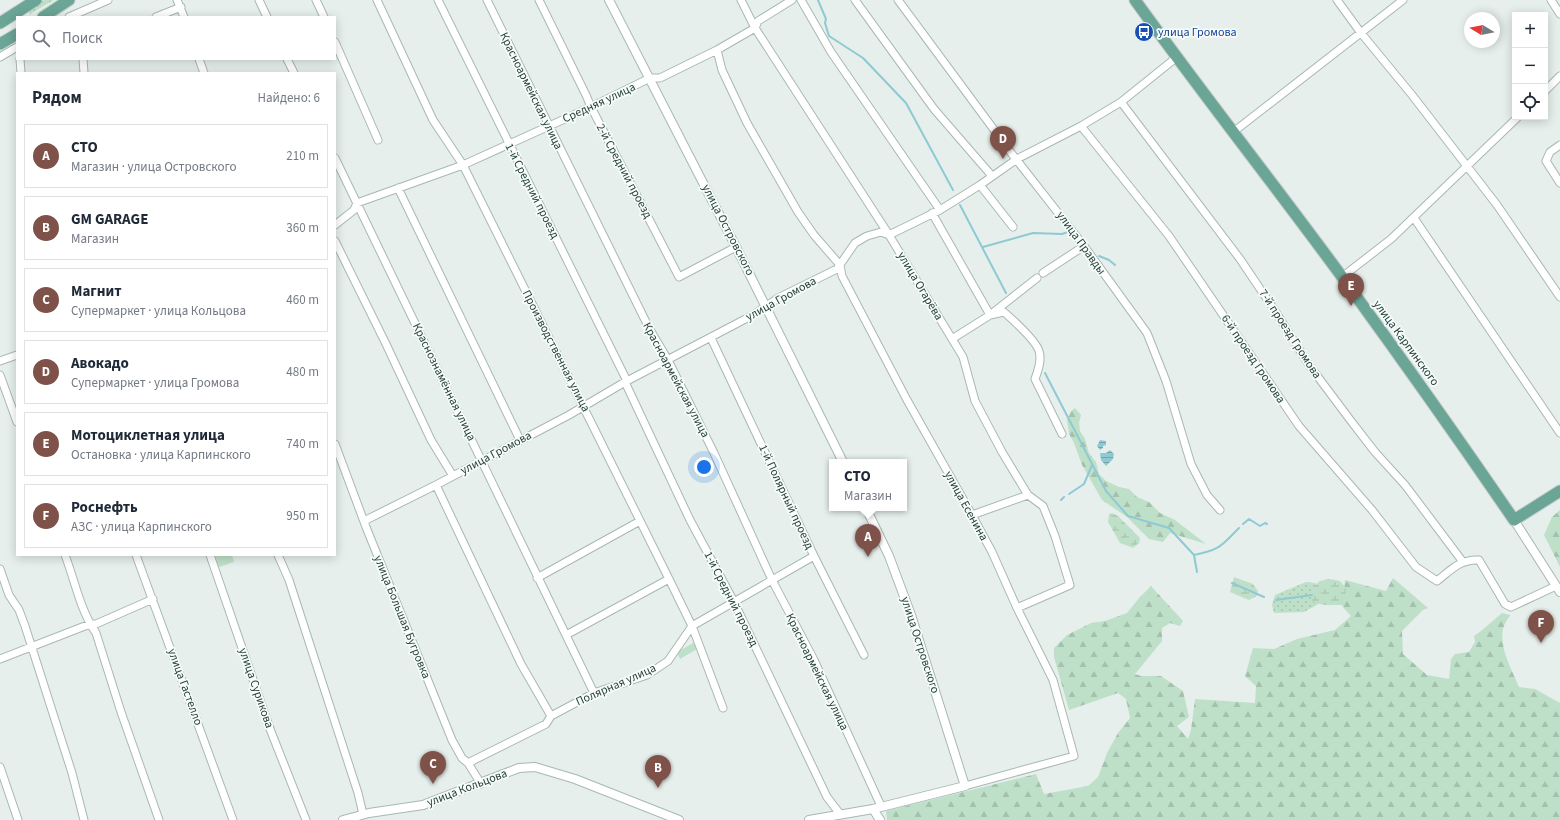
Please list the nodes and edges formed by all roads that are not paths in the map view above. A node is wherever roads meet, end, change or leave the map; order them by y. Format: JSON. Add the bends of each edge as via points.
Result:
{"nodes":[{"id":1,"x":36,"y":0,"type":"edge"},
{"id":2,"x":69,"y":0,"type":"edge"},
{"id":3,"x":108,"y":0,"type":"edge"},
{"id":4,"x":177,"y":0,"type":"edge"},
{"id":5,"x":259,"y":0,"type":"edge"},
{"id":6,"x":316,"y":0,"type":"edge"},
{"id":7,"x":377,"y":0,"type":"edge"},
{"id":8,"x":438,"y":0,"type":"edge"},
{"id":9,"x":487,"y":0,"type":"edge"},
{"id":10,"x":539,"y":0,"type":"edge"},
{"id":11,"x":609,"y":0,"type":"edge"},
{"id":12,"x":741,"y":0,"type":"edge"},
{"id":13,"x":792,"y":0,"type":"edge"},
{"id":14,"x":801,"y":0,"type":"edge"},
{"id":15,"x":855,"y":0,"type":"edge"},
{"id":16,"x":898,"y":0,"type":"edge"},
{"id":17,"x":1135,"y":0,"type":"edge"},
{"id":18,"x":1337,"y":0,"type":"edge"},
{"id":19,"x":1403,"y":0,"type":"edge"},
{"id":20,"x":1551,"y":0,"type":"edge"},
{"id":21,"x":181,"y":7,"type":"junction"},
{"id":22,"x":1560,"y":14,"type":"edge"},
{"id":23,"x":11,"y":16,"type":"junction"},
{"id":24,"x":44,"y":16,"type":"edge"},
{"id":25,"x":74,"y":16,"type":"edge"},
{"id":26,"x":158,"y":16,"type":"edge"},
{"id":27,"x":184,"y":16,"type":"edge"},
{"id":28,"x":267,"y":16,"type":"edge"},
{"id":29,"x":324,"y":16,"type":"edge"},
{"id":30,"x":0,"y":22,"type":"edge"},
{"id":31,"x":755,"y":28,"type":"junction"},
{"id":32,"x":16,"y":29,"type":"edge"},
{"id":33,"x":16,"y":33,"type":"edge"},
{"id":34,"x":1361,"y":33,"type":"junction"},
{"id":35,"x":2,"y":43,"type":"edge"},
{"id":36,"x":336,"y":44,"type":"edge"},
{"id":37,"x":16,"y":48,"type":"edge"},
{"id":38,"x":717,"y":50,"type":"junction"},
{"id":39,"x":0,"y":57,"type":"edge"},
{"id":40,"x":1177,"y":57,"type":"junction"},
{"id":41,"x":20,"y":60,"type":"edge"},
{"id":42,"x":83,"y":60,"type":"edge"},
{"id":43,"x":199,"y":60,"type":"edge"},
{"id":44,"x":288,"y":60,"type":"edge"},
{"id":45,"x":21,"y":72,"type":"edge"},
{"id":46,"x":84,"y":72,"type":"edge"},
{"id":47,"x":204,"y":72,"type":"edge"},
{"id":48,"x":294,"y":72,"type":"edge"},
{"id":49,"x":1560,"y":76,"type":"edge"},
{"id":50,"x":650,"y":78,"type":"junction"},
{"id":51,"x":1548,"y":88,"type":"edge"},
{"id":52,"x":1120,"y":102,"type":"junction"},
{"id":53,"x":591,"y":107,"type":"junction"},
{"id":54,"x":1515,"y":120,"type":"edge"},
{"id":55,"x":548,"y":126,"type":"junction"},
{"id":56,"x":1080,"y":126,"type":"junction"},
{"id":57,"x":1232,"y":133,"type":"junction"},
{"id":58,"x":378,"y":140,"type":"dead end"},
{"id":59,"x":508,"y":145,"type":"junction"},
{"id":60,"x":1560,"y":145,"type":"edge"},
{"id":61,"x":1017,"y":159,"type":"junction"},
{"id":62,"x":336,"y":160,"type":"edge"},
{"id":63,"x":463,"y":164,"type":"junction"},
{"id":64,"x":1467,"y":167,"type":"junction"},
{"id":65,"x":992,"y":176,"type":"junction"},
{"id":66,"x":1560,"y":184,"type":"edge"},
{"id":67,"x":980,"y":185,"type":"junction"},
{"id":68,"x":398,"y":188,"type":"junction"},
{"id":69,"x":357,"y":203,"type":"junction"},
{"id":70,"x":940,"y":210,"type":"junction"},
{"id":71,"x":932,"y":213,"type":"junction"},
{"id":72,"x":1414,"y":218,"type":"junction"},
{"id":73,"x":336,"y":224,"type":"edge"},
{"id":74,"x":1013,"y":227,"type":"dead end"},
{"id":75,"x":889,"y":235,"type":"junction"},
{"id":76,"x":336,"y":243,"type":"edge"},
{"id":77,"x":1084,"y":246,"type":"junction"},
{"id":78,"x":736,"y":247,"type":"junction"},
{"id":79,"x":840,"y":264,"type":"junction"},
{"id":80,"x":1043,"y":273,"type":"dead end"},
{"id":81,"x":1342,"y":277,"type":"junction"},
{"id":82,"x":1037,"y":278,"type":"dead end"},
{"id":83,"x":1560,"y":297,"type":"edge"},
{"id":84,"x":767,"y":307,"type":"junction"},
{"id":85,"x":990,"y":315,"type":"junction"},
{"id":86,"x":710,"y":338,"type":"junction"},
{"id":87,"x":952,"y":338,"type":"junction"},
{"id":88,"x":16,"y":355,"type":"edge"},
{"id":89,"x":0,"y":360,"type":"edge"},
{"id":90,"x":668,"y":360,"type":"junction"},
{"id":91,"x":0,"y":375,"type":"edge"},
{"id":92,"x":626,"y":382,"type":"junction"},
{"id":93,"x":584,"y":406,"type":"junction"},
{"id":94,"x":16,"y":419,"type":"edge"},
{"id":95,"x":1560,"y":433,"type":"edge"},
{"id":96,"x":1062,"y":434,"type":"dead end"},
{"id":97,"x":520,"y":440,"type":"junction"},
{"id":98,"x":336,"y":447,"type":"edge"},
{"id":99,"x":842,"y":459,"type":"edge"},
{"id":100,"x":482,"y":461,"type":"junction"},
{"id":101,"x":453,"y":476,"type":"junction"},
{"id":102,"x":436,"y":485,"type":"junction"},
{"id":103,"x":1560,"y":491,"type":"edge"},
{"id":104,"x":1028,"y":495,"type":"junction"},
{"id":105,"x":1220,"y":510,"type":"dead end"},
{"id":106,"x":868,"y":511,"type":"edge"},
{"id":107,"x":972,"y":515,"type":"junction"},
{"id":108,"x":1514,"y":520,"type":"junction"},
{"id":109,"x":364,"y":521,"type":"junction"},
{"id":110,"x":640,"y":521,"type":"junction"},
{"id":111,"x":65,"y":556,"type":"edge"},
{"id":112,"x":136,"y":556,"type":"edge"},
{"id":113,"x":210,"y":556,"type":"edge"},
{"id":114,"x":278,"y":556,"type":"edge"},
{"id":115,"x":814,"y":556,"type":"junction"},
{"id":116,"x":1463,"y":562,"type":"junction"},
{"id":117,"x":0,"y":569,"type":"edge"},
{"id":118,"x":537,"y":578,"type":"junction"},
{"id":119,"x":669,"y":579,"type":"junction"},
{"id":120,"x":772,"y":580,"type":"junction"},
{"id":121,"x":1558,"y":589,"type":"edge"},
{"id":122,"x":153,"y":598,"type":"junction"},
{"id":123,"x":734,"y":602,"type":"junction"},
{"id":124,"x":1017,"y":608,"type":"junction"},
{"id":125,"x":90,"y":624,"type":"junction"},
{"id":126,"x":692,"y":626,"type":"junction"},
{"id":127,"x":566,"y":635,"type":"junction"},
{"id":128,"x":32,"y":647,"type":"junction"},
{"id":129,"x":864,"y":655,"type":"dead end"},
{"id":130,"x":0,"y":659,"type":"edge"},
{"id":131,"x":594,"y":693,"type":"junction"},
{"id":132,"x":723,"y":708,"type":"dead end"},
{"id":133,"x":551,"y":716,"type":"junction"},
{"id":134,"x":468,"y":763,"type":"junction"},
{"id":135,"x":0,"y":767,"type":"edge"},
{"id":136,"x":481,"y":784,"type":"junction"},
{"id":137,"x":965,"y":786,"type":"junction"},
{"id":138,"x":881,"y":806,"type":"junction"},
{"id":139,"x":873,"y":809,"type":"junction"},
{"id":140,"x":840,"y":814,"type":"junction"},
{"id":141,"x":368,"y":816,"type":"edge"},
{"id":142,"x":18,"y":820,"type":"edge"},
{"id":143,"x":84,"y":820,"type":"edge"},
{"id":144,"x":159,"y":820,"type":"edge"},
{"id":145,"x":232,"y":820,"type":"edge"},
{"id":146,"x":306,"y":820,"type":"edge"},
{"id":147,"x":343,"y":820,"type":"edge"},
{"id":148,"x":679,"y":820,"type":"edge"},
{"id":149,"x":809,"y":820,"type":"edge"},
{"id":150,"x":880,"y":820,"type":"edge"}],
"edges":[{"from":1,"to":23,"type":"main road"},
{"from":2,"to":24,"type":"main road"},
{"from":3,"to":25,"type":"street"},
{"from":4,"to":21,"type":"street"},
{"from":5,"to":28,"type":"street"},
{"from":6,"to":29,"type":"street"},
{"from":7,"to":63,"type":"street","name":"Производственная улица","via":[[433,120]]},
{"from":8,"to":59,"type":"street","name":"1-й Средний проезд"},
{"from":9,"to":55,"type":"street","name":"Красноармейская улица"},
{"from":10,"to":53,"type":"street","name":"2-й Средний проезд"},
{"from":11,"to":50,"type":"street","name":"улица Островского"},
{"from":12,"to":31,"type":"street","name":"улица Огарёва"},
{"from":13,"to":31,"type":"street","name":"Средняя улица","via":[[758,21]]},
{"from":14,"to":70,"type":"street","via":[[831,52]]},
{"from":15,"to":65,"type":"street","via":[[934,109]]},
{"from":16,"to":61,"type":"street","name":"улица Правды"},
{"from":17,"to":40,"type":"main road","name":"улица Карпинского"},
{"from":18,"to":34,"type":"street"},
{"from":19,"to":34,"type":"street"},
{"from":20,"to":22,"type":"street"},
{"from":21,"to":26,"type":"street"},
{"from":21,"to":27,"type":"street"},
{"from":23,"to":30,"type":"main road"},
{"from":23,"to":32,"type":"main road"},
{"from":31,"to":38,"type":"street","name":"Средняя улица"},
{"from":31,"to":75,"type":"street","name":"улица Огарёва"},
{"from":33,"to":35,"type":"main road"},
{"from":34,"to":57,"type":"street"},
{"from":34,"to":64,"type":"street"},
{"from":36,"to":58,"type":"street"},
{"from":37,"to":39,"type":"street"},
{"from":38,"to":50,"type":"street","name":"Средняя улица","via":[[660,78]]},
{"from":38,"to":79,"type":"street","via":[[722,70],[747,123],[798,212],[814,235]]},
{"from":40,"to":52,"type":"street","name":"улица Громова"},
{"from":40,"to":57,"type":"main road","name":"улица Карпинского"},
{"from":41,"to":45,"type":"street"},
{"from":42,"to":46,"type":"street"},
{"from":43,"to":47,"type":"street"},
{"from":44,"to":48,"type":"street"},
{"from":49,"to":51,"type":"street"},
{"from":50,"to":53,"type":"street","name":"Средняя улица"},
{"from":50,"to":78,"type":"street","name":"улица Островского"},
{"from":52,"to":56,"type":"street","name":"улица Громова"},
{"from":52,"to":116,"type":"street","name":"7-й проезд Громова","via":[[1240,259],[1309,365],[1374,452],[1405,485]]},
{"from":53,"to":55,"type":"street","name":"Средняя улица"},
{"from":53,"to":78,"type":"street","name":"2-й Средний проезд","via":[[680,277]]},
{"from":54,"to":64,"type":"street"},
{"from":55,"to":59,"type":"street","name":"Средняя улица"},
{"from":55,"to":90,"type":"street","name":"Красноармейская улица","via":[[649,328]]},
{"from":56,"to":61,"type":"street","name":"улица Громова"},
{"from":56,"to":116,"type":"street","name":"6-й проезд Громова","via":[[1169,236],[1299,426],[1372,510],[1416,568],[1437,581]]},
{"from":57,"to":81,"type":"main road","name":"улица Карпинского"},
{"from":59,"to":63,"type":"street","name":"Средняя улица"},
{"from":59,"to":92,"type":"street","name":"1-й Средний проезд"},
{"from":60,"to":66,"type":"street","via":[[1550,152],[1546,161]]},
{"from":61,"to":65,"type":"street","name":"улица Громова"},
{"from":61,"to":77,"type":"street","name":"улица Правды"},
{"from":62,"to":69,"type":"street","name":"Краснознамённая улица"},
{"from":63,"to":68,"type":"street","name":"Средняя улица"},
{"from":63,"to":93,"type":"street","name":"Производственная улица"},
{"from":64,"to":72,"type":"street"},
{"from":64,"to":83,"type":"street","via":[[1497,205]]},
{"from":65,"to":67,"type":"street","name":"улица Громова"},
{"from":67,"to":70,"type":"street","name":"улица Громова"},
{"from":67,"to":74,"type":"street"},
{"from":68,"to":69,"type":"street","name":"Средняя улица"},
{"from":68,"to":97,"type":"street"},
{"from":69,"to":73,"type":"street","name":"Средняя улица","via":[[354,210]]},
{"from":69,"to":100,"type":"street","name":"Краснознамённая улица"},
{"from":70,"to":71,"type":"street","name":"улица Громова"},
{"from":71,"to":75,"type":"street","name":"улица Громова"},
{"from":71,"to":85,"type":"street"},
{"from":72,"to":81,"type":"street","via":[[1392,239]]},
{"from":72,"to":95,"type":"street"},
{"from":75,"to":79,"type":"street","name":"улица Громова","via":[[881,232],[861,239]]},
{"from":75,"to":87,"type":"street","name":"улица Огарёва"},
{"from":76,"to":101,"type":"street","via":[[431,440]]},
{"from":77,"to":80,"type":"street"},
{"from":77,"to":105,"type":"street","name":"улица Правды","via":[[1147,333],[1166,381],[1191,464],[1207,495]]},
{"from":78,"to":84,"type":"street","name":"улица Островского"},
{"from":79,"to":84,"type":"street","name":"улица Громова","via":[[837,269],[778,298]]},
{"from":79,"to":107,"type":"street","name":"улица Есенина","via":[[842,276],[903,393]]},
{"from":81,"to":108,"type":"main road","name":"улица Карпинского"},
{"from":82,"to":85,"type":"street"},
{"from":84,"to":86,"type":"street","name":"улица Громова"},
{"from":84,"to":99,"type":"street","name":"улица Островского"},
{"from":85,"to":87,"type":"street"},
{"from":85,"to":96,"type":"street","via":[[1004,312],[1032,340],[1039,351],[1039,369],[1035,379]]},
{"from":86,"to":90,"type":"street","name":"улица Громова"},
{"from":86,"to":115,"type":"street","name":"1-й Полярный проезд"},
{"from":87,"to":104,"type":"street","name":"улица Огарёва","via":[[963,357],[975,401]]},
{"from":88,"to":89,"type":"street"},
{"from":90,"to":92,"type":"street","name":"улица Громова"},
{"from":90,"to":120,"type":"street","name":"Красноармейская улица"},
{"from":91,"to":94,"type":"street"},
{"from":92,"to":93,"type":"street","name":"улица Громова"},
{"from":92,"to":123,"type":"street","name":"1-й Средний проезд","via":[[690,520]]},
{"from":93,"to":97,"type":"street","name":"улица Громова"},
{"from":93,"to":110,"type":"street","name":"Производственная улица"},
{"from":97,"to":100,"type":"street","name":"улица Громова"},
{"from":98,"to":109,"type":"street","name":"улица Большая Бугровка"},
{"from":100,"to":101,"type":"street","name":"улица Громова"},
{"from":100,"to":118,"type":"street","name":"Краснознамённая улица"},
{"from":101,"to":102,"type":"street","name":"улица Громова"},
{"from":102,"to":109,"type":"street","name":"улица Громова"},
{"from":102,"to":133,"type":"street","via":[[521,664]]},
{"from":103,"to":108,"type":"main road"},
{"from":104,"to":107,"type":"street"},
{"from":104,"to":124,"type":"street","name":"улица Огарёва","via":[[1043,506],[1070,585]]},
{"from":106,"to":137,"type":"street","name":"улица Островского","via":[[890,556],[911,615]]},
{"from":107,"to":124,"type":"street","name":"улица Есенина"},
{"from":108,"to":121,"type":"street","name":"улица Карпинского"},
{"from":109,"to":134,"type":"street","name":"улица Большая Бугровка","via":[[452,740],[462,758]]},
{"from":110,"to":118,"type":"street"},
{"from":110,"to":119,"type":"street","name":"Производственная улица"},
{"from":111,"to":125,"type":"street"},
{"from":112,"to":122,"type":"street","name":"улица Гастелло"},
{"from":113,"to":146,"type":"street","name":"улица Сурикова","via":[[270,729]]},
{"from":114,"to":141,"type":"street","via":[[289,580],[358,793]]},
{"from":115,"to":120,"type":"street","name":"Полярная улица"},
{"from":115,"to":129,"type":"street","name":"1-й Полярный проезд"},
{"from":116,"to":121,"type":"street","via":[[1479,560],[1505,604],[1511,607]]},
{"from":117,"to":128,"type":"street"},
{"from":118,"to":127,"type":"street","name":"Краснознамённая улица"},
{"from":119,"to":126,"type":"street","name":"Производственная улица"},
{"from":119,"to":127,"type":"street"},
{"from":120,"to":123,"type":"street","name":"Полярная улица"},
{"from":120,"to":138,"type":"street","name":"Красноармейская улица","via":[[814,660]]},
{"from":122,"to":125,"type":"street","via":[[96,624]]},
{"from":122,"to":145,"type":"street","name":"улица Гастелло"},
{"from":123,"to":126,"type":"street","name":"Полярная улица"},
{"from":123,"to":140,"type":"street","name":"1-й Средний проезд","via":[[827,797]]},
{"from":124,"to":137,"type":"street","name":"улица Есенина","via":[[1054,680],[1074,756]]},
{"from":125,"to":128,"type":"street"},
{"from":125,"to":144,"type":"street","via":[[96,633]]},
{"from":126,"to":131,"type":"street","name":"Полярная улица","via":[[668,661],[647,674]]},
{"from":126,"to":132,"type":"street","name":"Производственная улица"},
{"from":127,"to":131,"type":"street","name":"Краснознамённая улица"},
{"from":128,"to":130,"type":"street"},
{"from":128,"to":143,"type":"street","via":[[72,773]]},
{"from":131,"to":133,"type":"street","name":"Полярная улица"},
{"from":133,"to":134,"type":"street","name":"Полярная улица","via":[[546,724]]},
{"from":134,"to":136,"type":"street","name":"улица Большая Бугровка"},
{"from":135,"to":142,"type":"street"},
{"from":136,"to":141,"type":"street","name":"улица Кольцова","via":[[423,805]]},
{"from":136,"to":148,"type":"street","name":"улица Кольцова","via":[[519,768],[535,767],[575,779]]},
{"from":137,"to":138,"type":"street"},
{"from":138,"to":139,"type":"street"},
{"from":139,"to":140,"type":"street"},
{"from":139,"to":150,"type":"street"},
{"from":140,"to":149,"type":"street"},
{"from":141,"to":147,"type":"street","name":"улица Кольцова"}]}
